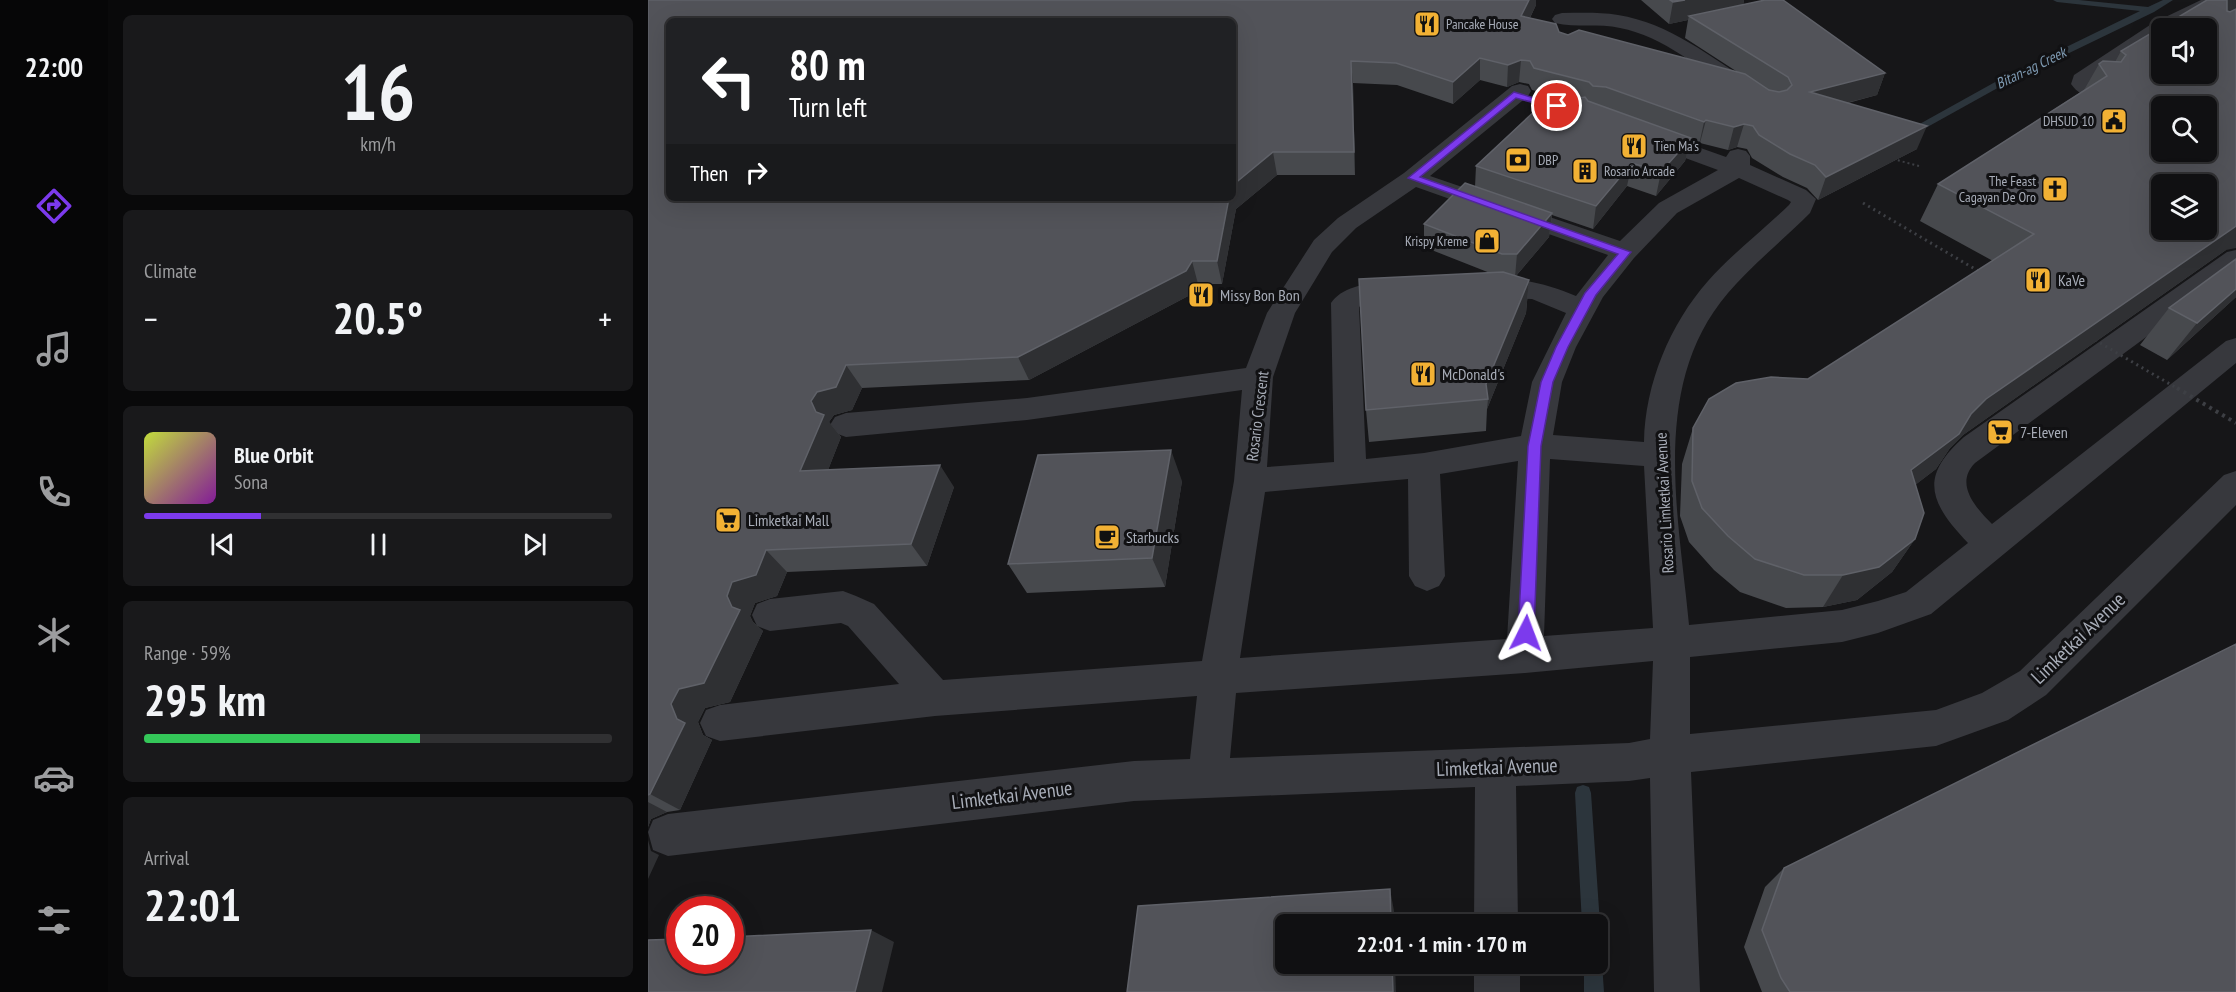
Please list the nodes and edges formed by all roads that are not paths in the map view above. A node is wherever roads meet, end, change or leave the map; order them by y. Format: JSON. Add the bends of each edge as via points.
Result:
{"nodes":[{"id":1,"x":2217,"y":0,"type":"edge"},
{"id":2,"x":1559,"y":9,"type":"edge"},
{"id":3,"x":1692,"y":28,"type":"edge"},
{"id":4,"x":1659,"y":35,"type":"junction"},
{"id":5,"x":1565,"y":40,"type":"edge"},
{"id":6,"x":2092,"y":92,"type":"edge"},
{"id":7,"x":1523,"y":95,"type":"dead end"},
{"id":8,"x":1762,"y":99,"type":"edge"},
{"id":9,"x":1627,"y":129,"type":"edge"},
{"id":10,"x":1738,"y":161,"type":"junction"},
{"id":11,"x":1413,"y":178,"type":"junction"},
{"id":12,"x":1625,"y":252,"type":"junction"},
{"id":13,"x":2236,"y":258,"type":"edge"},
{"id":14,"x":1461,"y":290,"type":"edge"},
{"id":15,"x":1427,"y":292,"type":"edge"},
{"id":16,"x":1583,"y":309,"type":"junction"},
{"id":17,"x":2236,"y":348,"type":"edge"},
{"id":18,"x":1258,"y":377,"type":"junction"},
{"id":19,"x":846,"y":425,"type":"dead end"},
{"id":20,"x":1535,"y":446,"type":"junction"},
{"id":21,"x":1660,"y":455,"type":"junction"},
{"id":22,"x":1424,"y":465,"type":"junction"},
{"id":23,"x":1350,"y":473,"type":"junction"},
{"id":24,"x":1250,"y":480,"type":"junction"},
{"id":25,"x":2236,"y":484,"type":"edge"},
{"id":26,"x":1992,"y":546,"type":"junction"},
{"id":27,"x":1427,"y":576,"type":"dead end"},
{"id":28,"x":770,"y":615,"type":"dead end"},
{"id":29,"x":1672,"y":642,"type":"junction"},
{"id":30,"x":1525,"y":656,"type":"junction"},
{"id":31,"x":1218,"y":677,"type":"junction"},
{"id":32,"x":935,"y":698,"type":"junction"},
{"id":33,"x":720,"y":723,"type":"dead end"},
{"id":34,"x":1670,"y":755,"type":"junction"},
{"id":35,"x":1495,"y":767,"type":"junction"},
{"id":36,"x":1208,"y":778,"type":"junction"},
{"id":37,"x":668,"y":835,"type":"dead end"},
{"id":38,"x":1496,"y":914,"type":"edge"},
{"id":39,"x":1497,"y":974,"type":"edge"},
{"id":40,"x":1497,"y":992,"type":"edge"},
{"id":41,"x":1677,"y":992,"type":"edge"}],
"edges":[{"from":1,"to":6,"type":"street","via":[[2160,27],[2082,80]]},
{"from":2,"to":4,"type":"street"},
{"from":2,"to":5,"type":"street"},
{"from":3,"to":4,"type":"street"},
{"from":4,"to":8,"type":"street"},
{"from":7,"to":11,"type":"street","name":"Rosario Crescent"},
{"from":9,"to":10,"type":"street"},
{"from":10,"to":12,"type":"street","via":[[1668,208]]},
{"from":10,"to":21,"type":"street","name":"Rosario Limketkai Avenue","via":[[1804,199],[1804,204],[1718,287],[1686,335],[1664,394]]},
{"from":11,"to":12,"type":"street"},
{"from":11,"to":18,"type":"street","name":"Rosario Crescent","via":[[1347,223],[1323,246],[1281,313]]},
{"from":12,"to":16,"type":"street","via":[[1591,293]]},
{"from":13,"to":26,"type":"street","via":[[1975,445],[1955,465],[1950,484],[1959,510]]},
{"from":14,"to":16,"type":"street","via":[[1535,290]]},
{"from":15,"to":23,"type":"street","via":[[1359,294],[1345,303]]},
{"from":16,"to":20,"type":"street","via":[[1547,382]]},
{"from":17,"to":26,"type":"street"},
{"from":18,"to":19,"type":"street","via":[[1027,409]]},
{"from":18,"to":24,"type":"street","name":"Rosario Crescent"},
{"from":20,"to":21,"type":"street"},
{"from":20,"to":22,"type":"street"},
{"from":20,"to":30,"type":"street"},
{"from":21,"to":29,"type":"street","name":"Rosario Limketkai Avenue"},
{"from":22,"to":23,"type":"street"},
{"from":22,"to":27,"type":"street"},
{"from":23,"to":24,"type":"street"},
{"from":24,"to":31,"type":"street","name":"Rosario Crescent"},
{"from":25,"to":34,"type":"street","name":"Limketkai Avenue","via":[[2033,683],[1994,707],[1936,728]]},
{"from":26,"to":29,"type":"street","via":[[1918,603],[1878,617],[1842,626]]},
{"from":28,"to":32,"type":"street","via":[[843,607],[861,615]]},
{"from":29,"to":30,"type":"street"},
{"from":29,"to":34,"type":"street","name":"Rosario Limketkai Avenue"},
{"from":30,"to":31,"type":"street"},
{"from":31,"to":32,"type":"street"},
{"from":31,"to":36,"type":"street","name":"Rosario Crescent"},
{"from":32,"to":33,"type":"street"},
{"from":34,"to":35,"type":"street","name":"Limketkai Avenue","via":[[1629,762]]},
{"from":34,"to":41,"type":"street","name":"Rosario Limketkai Avenue"},
{"from":35,"to":36,"type":"street","name":"Limketkai Avenue"},
{"from":35,"to":38,"type":"street"},
{"from":36,"to":37,"type":"street","name":"Limketkai Avenue","via":[[1134,781]]},
{"from":39,"to":40,"type":"street"}]}
